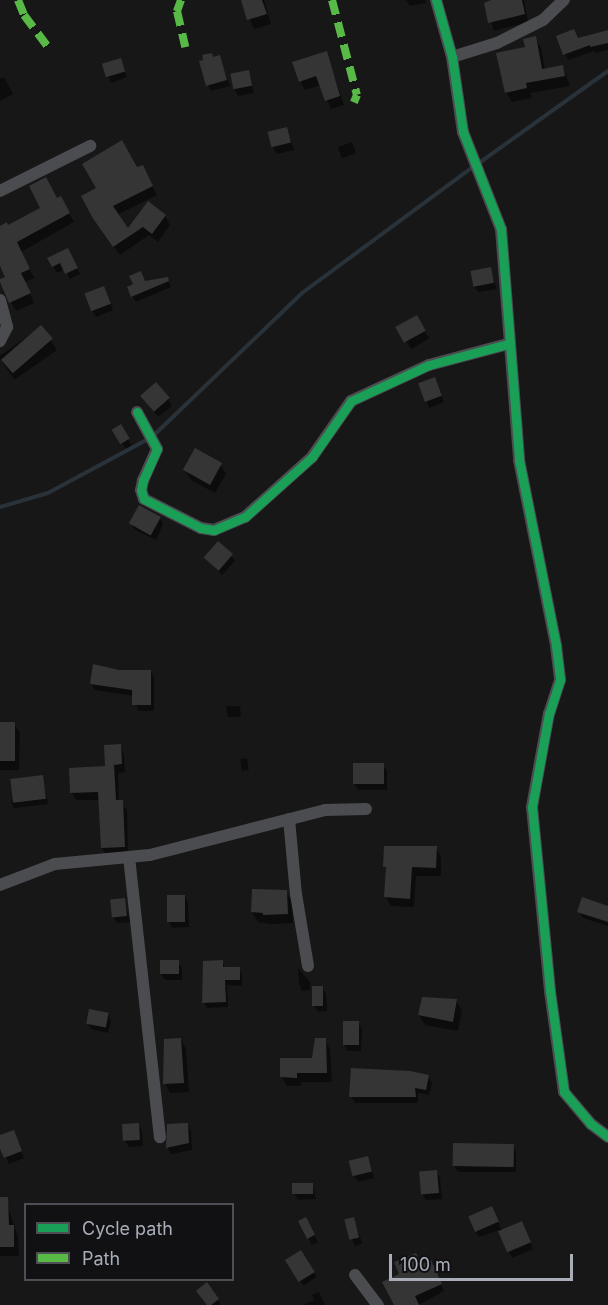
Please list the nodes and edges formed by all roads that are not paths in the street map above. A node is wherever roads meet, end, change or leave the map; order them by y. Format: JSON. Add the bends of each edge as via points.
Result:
{"nodes":[{"id":1,"x":436,"y":0,"type":"edge"},
{"id":2,"x":564,"y":0,"type":"edge"},
{"id":3,"x":452,"y":57,"type":"junction"},
{"id":4,"x":90,"y":146,"type":"dead end"},
{"id":5,"x":0,"y":192,"type":"edge"},
{"id":6,"x":0,"y":300,"type":"edge"},
{"id":7,"x":0,"y":341,"type":"edge"},
{"id":8,"x":508,"y":344,"type":"junction"},
{"id":9,"x":137,"y":412,"type":"dead end"},
{"id":10,"x":366,"y":809,"type":"dead end"},
{"id":11,"x":289,"y":819,"type":"junction"},
{"id":12,"x":129,"y":857,"type":"junction"},
{"id":13,"x":0,"y":885,"type":"edge"},
{"id":14,"x":308,"y":966,"type":"dead end"},
{"id":15,"x":160,"y":1137,"type":"dead end"},
{"id":16,"x":608,"y":1137,"type":"edge"},
{"id":17,"x":355,"y":1275,"type":"dead end"},
{"id":18,"x":378,"y":1305,"type":"edge"}],
"edges":[{"from":1,"to":3,"type":"street"},
{"from":2,"to":3,"type":"street","via":[[534,25],[497,43]]},
{"from":3,"to":8,"type":"street","via":[[463,132],[501,229]]},
{"from":4,"to":5,"type":"street"},
{"from":6,"to":7,"type":"street","via":[[7,327]]},
{"from":8,"to":9,"type":"street","via":[[429,365],[351,401],[312,457],[245,517],[214,530],[201,528],[144,499],[143,480],[157,449]]},
{"from":8,"to":16,"type":"street","via":[[519,460],[560,680],[549,713],[532,807],[550,990],[564,1092],[591,1124]]},
{"from":10,"to":11,"type":"street","via":[[325,810]]},
{"from":11,"to":12,"type":"street"},
{"from":11,"to":14,"type":"street"},
{"from":12,"to":13,"type":"street","via":[[55,864]]},
{"from":12,"to":15,"type":"street"},
{"from":17,"to":18,"type":"street"}]}
